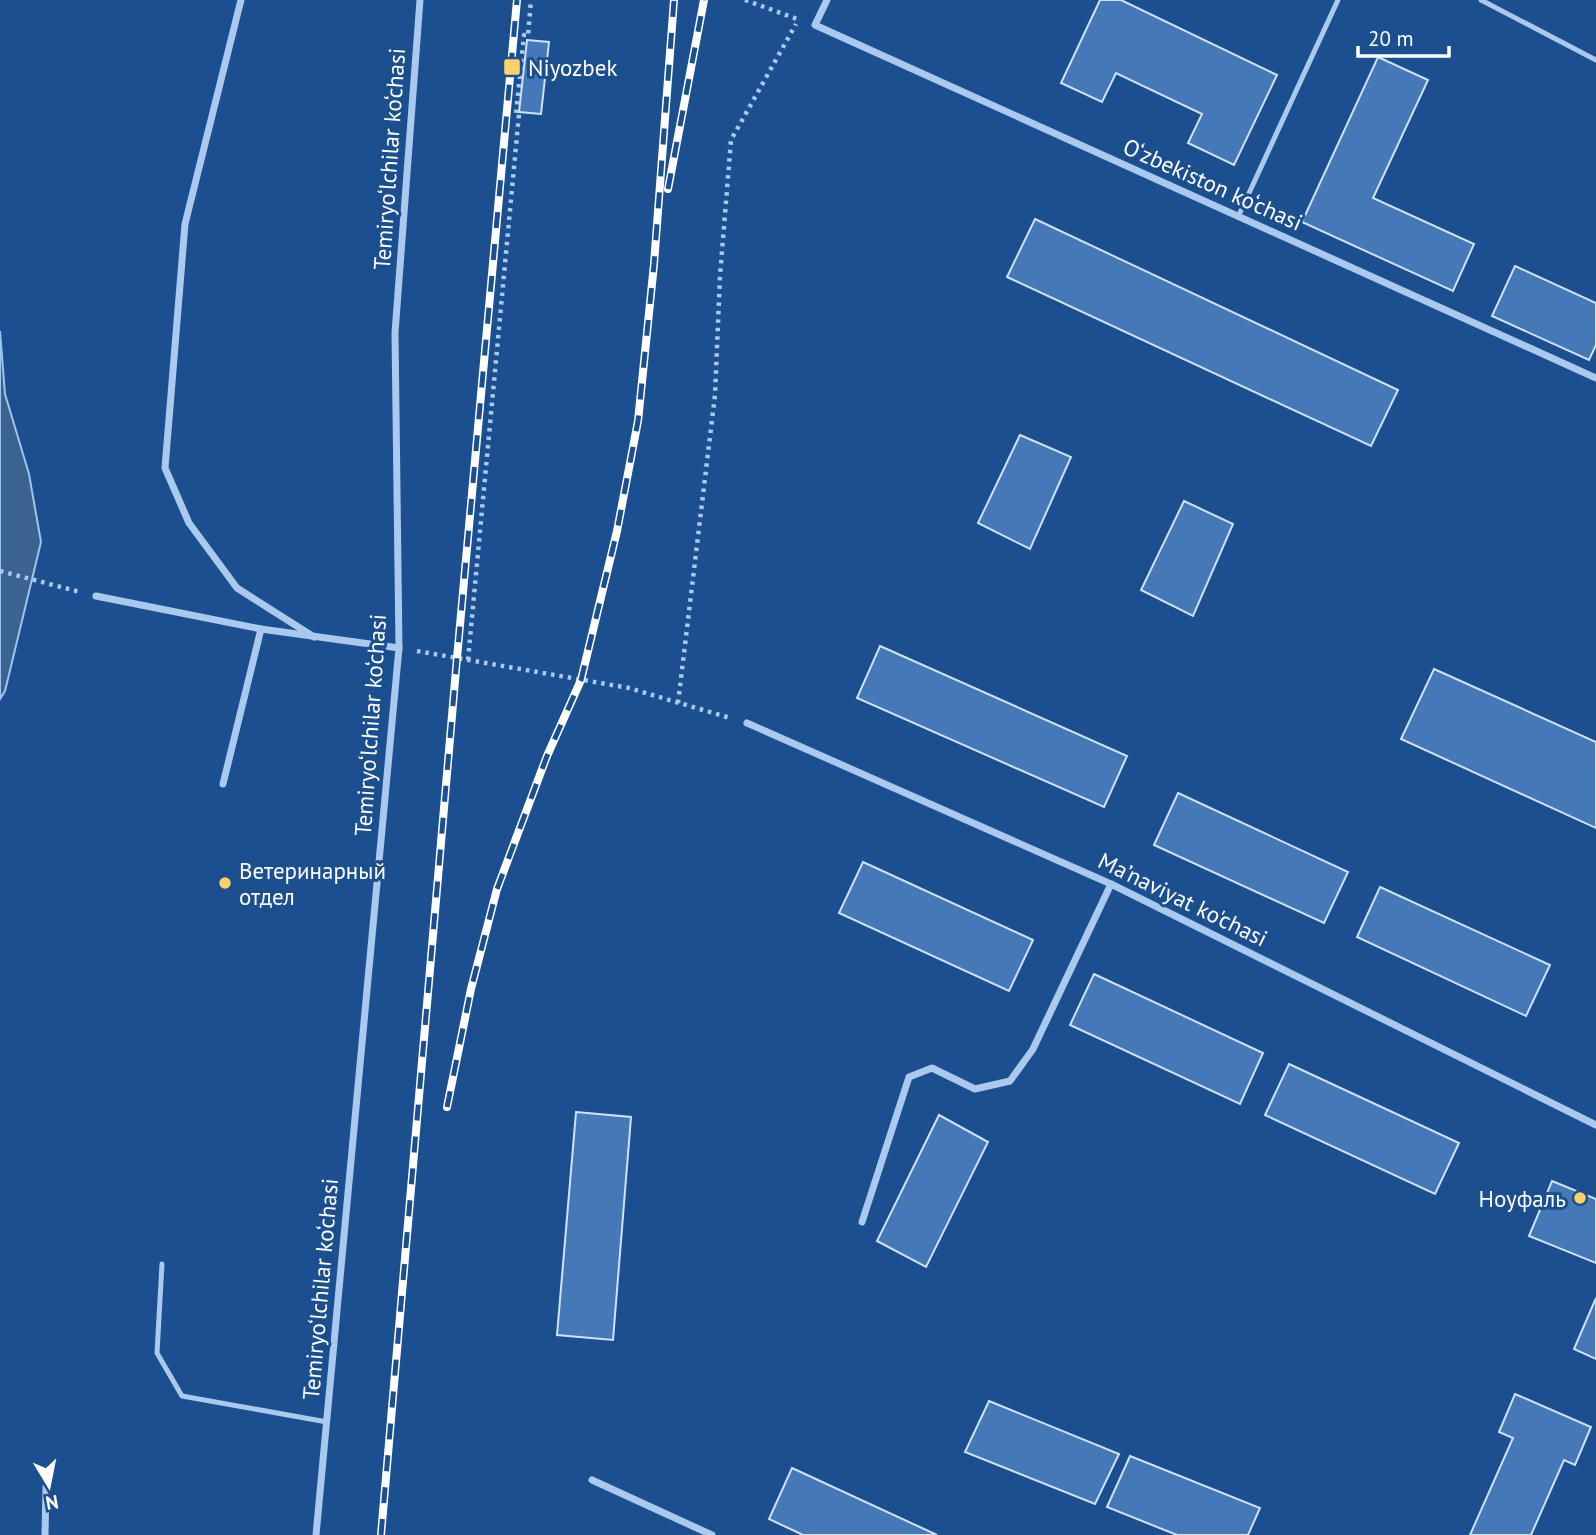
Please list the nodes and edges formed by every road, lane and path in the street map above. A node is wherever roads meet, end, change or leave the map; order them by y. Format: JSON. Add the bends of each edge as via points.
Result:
{"nodes":[{"id":1,"x":242,"y":0,"type":"edge"},
{"id":2,"x":420,"y":0,"type":"edge"},
{"id":3,"x":531,"y":0,"type":"edge"},
{"id":4,"x":745,"y":0,"type":"edge"},
{"id":5,"x":827,"y":0,"type":"edge"},
{"id":6,"x":1338,"y":0,"type":"edge"},
{"id":7,"x":1481,"y":0,"type":"edge"},
{"id":8,"x":799,"y":19,"type":"junction"},
{"id":9,"x":815,"y":25,"type":"junction"},
{"id":10,"x":1595,"y":57,"type":"edge"},
{"id":11,"x":1238,"y":217,"type":"junction"},
{"id":12,"x":1596,"y":378,"type":"edge"},
{"id":13,"x":0,"y":571,"type":"edge"},
{"id":14,"x":96,"y":596,"type":"joint"},
{"id":15,"x":261,"y":629,"type":"junction"},
{"id":16,"x":314,"y":638,"type":"junction"},
{"id":17,"x":399,"y":648,"type":"junction"},
{"id":18,"x":468,"y":660,"type":"junction"},
{"id":19,"x":678,"y":703,"type":"junction"},
{"id":20,"x":747,"y":723,"type":"joint"},
{"id":21,"x":223,"y":784,"type":"dead end"},
{"id":22,"x":1111,"y":884,"type":"junction"},
{"id":23,"x":1596,"y":1125,"type":"edge"},
{"id":24,"x":862,"y":1222,"type":"dead end"},
{"id":25,"x":162,"y":1264,"type":"dead end"},
{"id":26,"x":327,"y":1422,"type":"junction"},
{"id":27,"x":592,"y":1480,"type":"dead end"},
{"id":28,"x":46,"y":1488,"type":"dead end"},
{"id":29,"x":45,"y":1535,"type":"edge"},
{"id":30,"x":316,"y":1535,"type":"edge"},
{"id":31,"x":712,"y":1535,"type":"edge"}],
"edges":[{"from":1,"to":16,"type":"street","via":[[185,225],[165,468],[189,523],[237,588]]},
{"from":2,"to":17,"type":"street","name":"Temiryo‘lchilar ko‘chasi","via":[[395,333]]},
{"from":3,"to":18,"type":"path","via":[[517,101]]},
{"from":4,"to":8,"type":"path"},
{"from":5,"to":9,"type":"street"},
{"from":6,"to":11,"type":"lane"},
{"from":7,"to":10,"type":"lane"},
{"from":8,"to":9,"type":"path"},
{"from":8,"to":19,"type":"path","via":[[731,141],[715,395]]},
{"from":9,"to":11,"type":"street","name":"O‘zbekiston ko‘chasi"},
{"from":11,"to":12,"type":"street","name":"O‘zbekiston ko‘chasi"},
{"from":13,"to":14,"type":"path"},
{"from":14,"to":15,"type":"street"},
{"from":15,"to":16,"type":"street"},
{"from":15,"to":21,"type":"street"},
{"from":16,"to":17,"type":"street"},
{"from":17,"to":18,"type":"path"},
{"from":17,"to":26,"type":"street","name":"Temiryo‘lchilar ko‘chasi"},
{"from":18,"to":19,"type":"path","via":[[629,688]]},
{"from":19,"to":20,"type":"path"},
{"from":20,"to":22,"type":"street","name":"Ma’naviyat ko'chasi"},
{"from":22,"to":23,"type":"street","name":"Ma’naviyat ko'chasi"},
{"from":22,"to":24,"type":"street","via":[[1032,1049],[1010,1081],[975,1089],[932,1068],[909,1077]]},
{"from":25,"to":26,"type":"lane","via":[[156,1353],[182,1396]]},
{"from":26,"to":30,"type":"street","name":"Temiryo‘lchilar ko‘chasi"},
{"from":27,"to":31,"type":"street"},
{"from":28,"to":29,"type":"street"}]}
